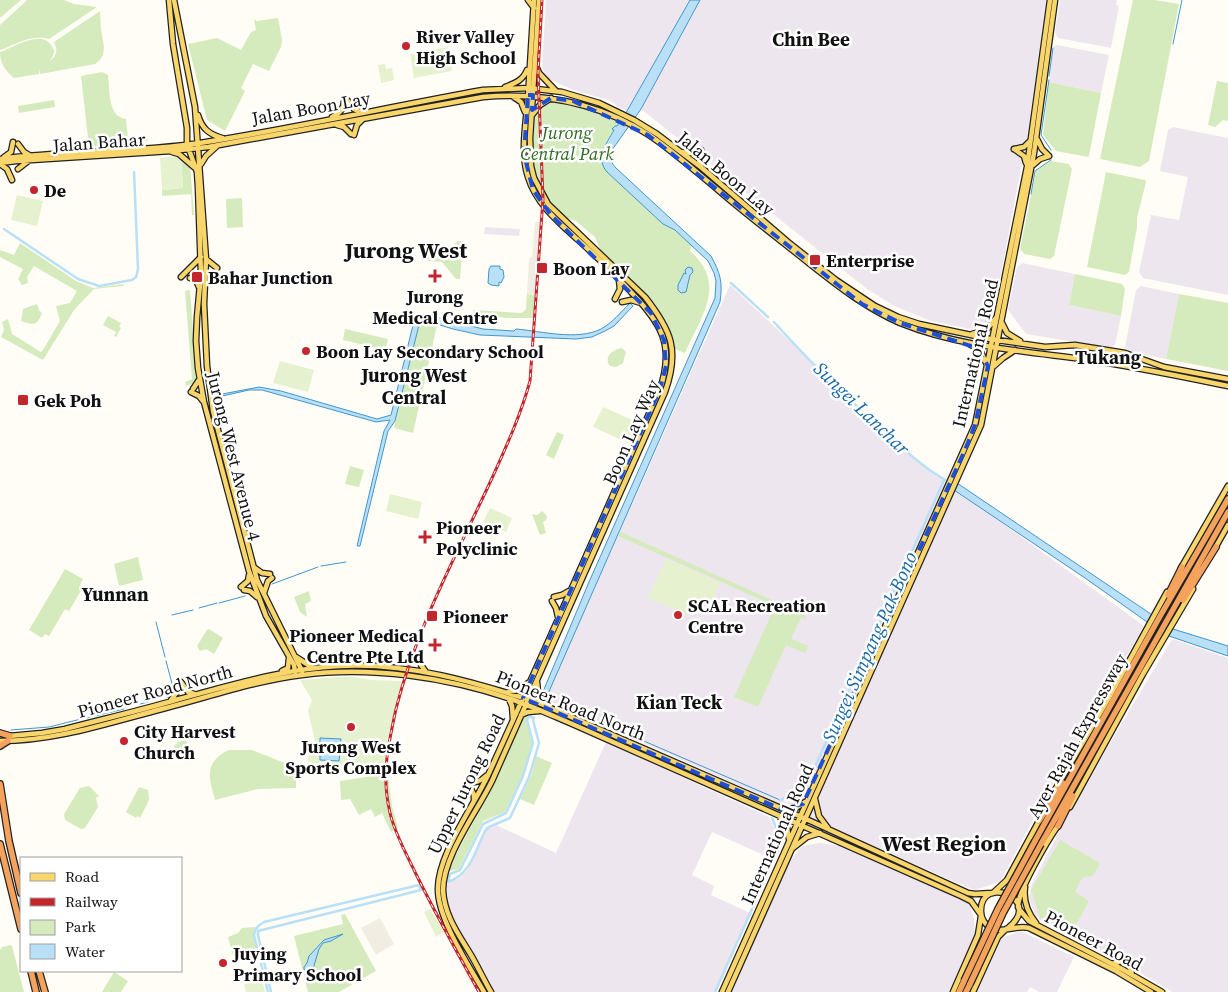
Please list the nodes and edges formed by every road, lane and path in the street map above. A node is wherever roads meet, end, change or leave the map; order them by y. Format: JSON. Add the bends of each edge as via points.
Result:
{"nodes":[{"id":1,"x":169,"y":0,"type":"edge"},
{"id":2,"x":174,"y":0,"type":"edge"},
{"id":3,"x":528,"y":0,"type":"edge"},
{"id":4,"x":534,"y":0,"type":"edge"},
{"id":5,"x":540,"y":0,"type":"edge"},
{"id":6,"x":1050,"y":0,"type":"edge"},
{"id":7,"x":1055,"y":0,"type":"edge"},
{"id":8,"x":534,"y":8,"type":"junction"},
{"id":9,"x":530,"y":64,"type":"junction"},
{"id":10,"x":536,"y":65,"type":"junction"},
{"id":11,"x":531,"y":88,"type":"junction"},
{"id":12,"x":499,"y":89,"type":"junction"},
{"id":13,"x":556,"y":91,"type":"junction"},
{"id":14,"x":510,"y":95,"type":"junction"},
{"id":15,"x":531,"y":95,"type":"junction"},
{"id":16,"x":551,"y":98,"type":"junction"},
{"id":17,"x":195,"y":107,"type":"junction"},
{"id":18,"x":363,"y":116,"type":"junction"},
{"id":19,"x":529,"y":116,"type":"junction"},
{"id":20,"x":329,"y":119,"type":"junction"},
{"id":21,"x":334,"y":124,"type":"junction"},
{"id":22,"x":187,"y":128,"type":"junction"},
{"id":23,"x":222,"y":138,"type":"junction"},
{"id":24,"x":1034,"y":139,"type":"junction"},
{"id":25,"x":221,"y":144,"type":"junction"},
{"id":26,"x":198,"y":145,"type":"junction"},
{"id":27,"x":188,"y":146,"type":"junction"},
{"id":28,"x":164,"y":147,"type":"junction"},
{"id":29,"x":678,"y":150,"type":"junction"},
{"id":30,"x":171,"y":151,"type":"junction"},
{"id":31,"x":29,"y":155,"type":"junction"},
{"id":32,"x":68,"y":156,"type":"junction"},
{"id":33,"x":676,"y":156,"type":"junction"},
{"id":34,"x":0,"y":159,"type":"edge"},
{"id":35,"x":36,"y":160,"type":"junction"},
{"id":36,"x":0,"y":164,"type":"edge"},
{"id":37,"x":1029,"y":167,"type":"junction"},
{"id":38,"x":198,"y":168,"type":"junction"},
{"id":39,"x":702,"y":168,"type":"junction"},
{"id":40,"x":18,"y":169,"type":"dead end"},
{"id":41,"x":12,"y":180,"type":"dead end"},
{"id":42,"x":201,"y":257,"type":"junction"},
{"id":43,"x":206,"y":259,"type":"junction"},
{"id":44,"x":217,"y":268,"type":"dead end"},
{"id":45,"x":181,"y":277,"type":"dead end"},
{"id":46,"x":190,"y":278,"type":"dead end"},
{"id":47,"x":619,"y":279,"type":"junction"},
{"id":48,"x":200,"y":290,"type":"junction"},
{"id":49,"x":615,"y":299,"type":"dead end"},
{"id":50,"x":622,"y":302,"type":"dead end"},
{"id":51,"x":642,"y":304,"type":"junction"},
{"id":52,"x":998,"y":312,"type":"junction"},
{"id":53,"x":1001,"y":322,"type":"junction"},
{"id":54,"x":969,"y":335,"type":"junction"},
{"id":55,"x":995,"y":340,"type":"junction"},
{"id":56,"x":960,"y":341,"type":"junction"},
{"id":57,"x":1030,"y":344,"type":"junction"},
{"id":58,"x":994,"y":346,"type":"junction"},
{"id":59,"x":1016,"y":350,"type":"junction"},
{"id":60,"x":988,"y":366,"type":"junction"},
{"id":61,"x":992,"y":370,"type":"junction"},
{"id":62,"x":200,"y":378,"type":"junction"},
{"id":63,"x":1228,"y":379,"type":"edge"},
{"id":64,"x":1228,"y":386,"type":"edge"},
{"id":65,"x":204,"y":402,"type":"junction"},
{"id":66,"x":954,"y":479,"type":"junction"},
{"id":67,"x":1228,"y":486,"type":"edge"},
{"id":68,"x":948,"y":492,"type":"junction"},
{"id":69,"x":1228,"y":499,"type":"edge"},
{"id":70,"x":1228,"y":512,"type":"edge"},
{"id":71,"x":1228,"y":524,"type":"edge"},
{"id":72,"x":1216,"y":547,"type":"junction"},
{"id":73,"x":254,"y":567,"type":"junction"},
{"id":74,"x":1182,"y":567,"type":"junction"},
{"id":75,"x":249,"y":571,"type":"junction"},
{"id":76,"x":571,"y":590,"type":"junction"},
{"id":77,"x":264,"y":593,"type":"junction"},
{"id":78,"x":259,"y":600,"type":"junction"},
{"id":79,"x":1159,"y":618,"type":"junction"},
{"id":80,"x":558,"y":619,"type":"junction"},
{"id":81,"x":1168,"y":619,"type":"junction"},
{"id":82,"x":295,"y":656,"type":"junction"},
{"id":83,"x":419,"y":656,"type":"dead end"},
{"id":84,"x":290,"y":658,"type":"junction"},
{"id":85,"x":314,"y":668,"type":"junction"},
{"id":86,"x":302,"y":672,"type":"junction"},
{"id":87,"x":426,"y":672,"type":"junction"},
{"id":88,"x":278,"y":673,"type":"junction"},
{"id":89,"x":296,"y":673,"type":"junction"},
{"id":90,"x":537,"y":681,"type":"junction"},
{"id":91,"x":529,"y":682,"type":"junction"},
{"id":92,"x":507,"y":692,"type":"junction"},
{"id":93,"x":198,"y":694,"type":"junction"},
{"id":94,"x":509,"y":699,"type":"junction"},
{"id":95,"x":524,"y":701,"type":"junction"},
{"id":96,"x":165,"y":703,"type":"junction"},
{"id":97,"x":539,"y":703,"type":"junction"},
{"id":98,"x":541,"y":711,"type":"junction"},
{"id":99,"x":521,"y":715,"type":"junction"},
{"id":100,"x":513,"y":720,"type":"junction"},
{"id":101,"x":0,"y":734,"type":"edge"},
{"id":102,"x":9,"y":738,"type":"junction"},
{"id":103,"x":0,"y":741,"type":"edge"},
{"id":104,"x":0,"y":746,"type":"edge"},
{"id":105,"x":1083,"y":755,"type":"junction"},
{"id":106,"x":488,"y":774,"type":"junction"},
{"id":107,"x":1078,"y":780,"type":"junction"},
{"id":108,"x":0,"y":784,"type":"edge"},
{"id":109,"x":815,"y":797,"type":"junction"},
{"id":110,"x":808,"y":799,"type":"junction"},
{"id":111,"x":472,"y":806,"type":"junction"},
{"id":112,"x":0,"y":807,"type":"edge"},
{"id":113,"x":781,"y":808,"type":"junction"},
{"id":114,"x":477,"y":809,"type":"junction"},
{"id":115,"x":778,"y":815,"type":"junction"},
{"id":116,"x":800,"y":817,"type":"junction"},
{"id":117,"x":806,"y":819,"type":"junction"},
{"id":118,"x":1039,"y":821,"type":"junction"},
{"id":119,"x":797,"y":823,"type":"junction"},
{"id":120,"x":803,"y":826,"type":"junction"},
{"id":121,"x":1058,"y":826,"type":"junction"},
{"id":122,"x":830,"y":830,"type":"junction"},
{"id":123,"x":820,"y":833,"type":"junction"},
{"id":124,"x":8,"y":840,"type":"junction"},
{"id":125,"x":1038,"y":843,"type":"junction"},
{"id":126,"x":0,"y":844,"type":"edge"},
{"id":127,"x":785,"y":850,"type":"junction"},
{"id":128,"x":792,"y":850,"type":"junction"},
{"id":129,"x":1026,"y":883,"type":"junction"},
{"id":130,"x":20,"y":890,"type":"edge"},
{"id":131,"x":993,"y":893,"type":"junction"},
{"id":132,"x":1018,"y":908,"type":"junction"},
{"id":133,"x":981,"y":915,"type":"junction"},
{"id":134,"x":20,"y":925,"type":"edge"},
{"id":135,"x":1038,"y":926,"type":"junction"},
{"id":136,"x":1008,"y":928,"type":"junction"},
{"id":137,"x":1112,"y":964,"type":"junction"},
{"id":138,"x":31,"y":972,"type":"edge"},
{"id":139,"x":40,"y":972,"type":"edge"},
{"id":140,"x":1132,"y":975,"type":"junction"},
{"id":141,"x":967,"y":982,"type":"junction"},
{"id":142,"x":36,"y":992,"type":"edge"},
{"id":143,"x":45,"y":992,"type":"edge"},
{"id":144,"x":484,"y":992,"type":"edge"},
{"id":145,"x":491,"y":992,"type":"edge"},
{"id":146,"x":722,"y":992,"type":"edge"},
{"id":147,"x":728,"y":992,"type":"edge"},
{"id":148,"x":953,"y":992,"type":"edge"},
{"id":149,"x":959,"y":992,"type":"edge"},
{"id":150,"x":966,"y":992,"type":"edge"},
{"id":151,"x":972,"y":992,"type":"edge"},
{"id":152,"x":1151,"y":992,"type":"edge"},
{"id":153,"x":1162,"y":992,"type":"edge"}],
"edges":[{"from":1,"to":22,"type":"main road","name":"Jurong West Avenue 4"},
{"from":2,"to":17,"type":"main road"},
{"from":3,"to":8,"type":"main road"},
{"from":4,"to":8,"type":"main road","name":"Boon Lay Way"},
{"from":5,"to":10,"type":"main road","name":"Boon Lay Way"},
{"from":6,"to":24,"type":"main road","name":"International Road"},
{"from":7,"to":24,"type":"main road","name":"International Road"},
{"from":8,"to":9,"type":"main road","name":"Boon Lay Way"},
{"from":9,"to":11,"type":"main road","name":"Boon Lay Way"},
{"from":9,"to":12,"type":"main road","via":[[522,79]]},
{"from":10,"to":11,"type":"main road","name":"Boon Lay Way"},
{"from":10,"to":13,"type":"main road"},
{"from":11,"to":12,"type":"main road","name":"Jalan Boon Lay"},
{"from":11,"to":13,"type":"main road","name":"Jalan Boon Lay"},
{"from":11,"to":15,"type":"main road","name":"Boon Lay Way"},
{"from":12,"to":18,"type":"main road","name":"Jalan Boon Lay"},
{"from":13,"to":29,"type":"main road","name":"Jalan Boon Lay","via":[[624,114]]},
{"from":14,"to":15,"type":"main road","name":"Jalan Boon Lay"},
{"from":14,"to":18,"type":"main road","name":"Jalan Boon Lay"},
{"from":14,"to":19,"type":"main road","via":[[521,102]]},
{"from":15,"to":16,"type":"main road","name":"Jalan Boon Lay"},
{"from":15,"to":19,"type":"main road","name":"Boon Lay Way"},
{"from":16,"to":19,"type":"main road"},
{"from":16,"to":33,"type":"main road","name":"Jalan Boon Lay","via":[[580,104],[630,124]]},
{"from":17,"to":23,"type":"main road","via":[[202,126]]},
{"from":17,"to":26,"type":"main road","name":"Jurong West Avenue 4"},
{"from":18,"to":20,"type":"main road","name":"Jalan Boon Lay"},
{"from":18,"to":20,"type":"main road","via":[[346,101],[340,112]]},
{"from":18,"to":21,"type":"main road","name":"Jalan Boon Lay"},
{"from":18,"to":21,"type":"main road","via":[[352,135]]},
{"from":19,"to":47,"type":"main road","name":"Boon Lay Way","via":[[524,140],[525,167],[538,200]]},
{"from":19,"to":90,"type":"main road","name":"Boon Lay Way","via":[[531,166],[538,188],[548,204],[645,297],[664,322],[670,338],[672,365],[665,392]]},
{"from":20,"to":23,"type":"main road","name":"Jalan Boon Lay"},
{"from":21,"to":25,"type":"main road","name":"Jalan Boon Lay"},
{"from":22,"to":27,"type":"main road","name":"Jurong West Avenue 4"},
{"from":22,"to":28,"type":"main road","via":[[182,140]]},
{"from":23,"to":26,"type":"main road","name":"Jalan Boon Lay"},
{"from":24,"to":37,"type":"main road","name":"International Road"},
{"from":24,"to":37,"type":"main road","via":[[1049,156]]},
{"from":24,"to":37,"type":"main road","via":[[1024,147],[1014,148],[1024,156]]},
{"from":25,"to":26,"type":"main road","name":"Jalan Boon Lay"},
{"from":25,"to":38,"type":"main road","via":[[206,156]]},
{"from":26,"to":27,"type":"main road","name":"Jalan Boon Lay"},
{"from":26,"to":38,"type":"main road","name":"Jurong West Avenue 4"},
{"from":27,"to":28,"type":"main road","name":"Jalan Bahar"},
{"from":27,"to":30,"type":"main road","name":"Jalan Bahar"},
{"from":27,"to":38,"type":"main road","name":"Jurong West Avenue 4"},
{"from":28,"to":32,"type":"main road","name":"Jalan Bahar"},
{"from":29,"to":33,"type":"main road"},
{"from":29,"to":39,"type":"main road","name":"Jalan Boon Lay"},
{"from":29,"to":39,"type":"main road","via":[[690,153],[701,150],[698,159]]},
{"from":30,"to":32,"type":"main road","name":"Jalan Bahar"},
{"from":30,"to":38,"type":"main road"},
{"from":31,"to":32,"type":"main road","name":"Jalan Bahar"},
{"from":31,"to":34,"type":"main road","name":"Jalan Bahar"},
{"from":31,"to":34,"type":"main road","via":[[16,143],[11,152]]},
{"from":32,"to":35,"type":"main road","name":"Jalan Bahar"},
{"from":33,"to":56,"type":"main road","name":"Jalan Boon Lay","via":[[862,304],[900,322]]},
{"from":35,"to":36,"type":"main road","name":"Jalan Bahar"},
{"from":35,"to":40,"type":"main road","via":[[26,162]]},
{"from":36,"to":41,"type":"main road","via":[[7,169]]},
{"from":37,"to":52,"type":"main road","name":"International Road"},
{"from":37,"to":53,"type":"main road","name":"International Road"},
{"from":38,"to":42,"type":"main road","name":"Jurong West Avenue 4"},
{"from":38,"to":43,"type":"main road","name":"Jurong West Avenue 4"},
{"from":39,"to":54,"type":"main road","name":"Jalan Boon Lay","via":[[788,242],[854,293],[898,317]]},
{"from":42,"to":45,"type":"main road"},
{"from":42,"to":48,"type":"main road","name":"Jurong West Avenue 4"},
{"from":43,"to":44,"type":"main road"},
{"from":43,"to":73,"type":"main road","name":"Jurong West Avenue 4","via":[[204,304],[210,392]]},
{"from":46,"to":48,"type":"main road","via":[[197,282]]},
{"from":47,"to":49,"type":"main road","via":[[620,288]]},
{"from":47,"to":51,"type":"main road","name":"Boon Lay Way"},
{"from":48,"to":62,"type":"main road","name":"Jurong West Avenue 4","via":[[196,333]]},
{"from":50,"to":51,"type":"main road","via":[[631,300]]},
{"from":51,"to":76,"type":"main road","name":"Boon Lay Way","via":[[660,327],[664,340],[664,376]]},
{"from":52,"to":54,"type":"main road","via":[[986,330]]},
{"from":52,"to":55,"type":"main road","name":"International Road"},
{"from":53,"to":55,"type":"main road","name":"International Road"},
{"from":53,"to":57,"type":"main road","via":[[1010,336]]},
{"from":54,"to":55,"type":"main road","name":"Jalan Boon Lay"},
{"from":55,"to":57,"type":"main road","name":"Jalan Boon Lay"},
{"from":55,"to":58,"type":"main road","name":"International Road"},
{"from":56,"to":58,"type":"main road","name":"Jalan Boon Lay"},
{"from":56,"to":60,"type":"main road","via":[[980,350]]},
{"from":57,"to":63,"type":"main road","name":"Jalan Boon Lay","via":[[1044,347],[1074,345],[1125,353],[1164,367]]},
{"from":58,"to":59,"type":"main road","name":"Jalan Boon Lay"},
{"from":58,"to":60,"type":"main road","name":"International Road"},
{"from":58,"to":61,"type":"main road","name":"International Road"},
{"from":59,"to":61,"type":"main road"},
{"from":59,"to":64,"type":"main road","name":"Jalan Boon Lay","via":[[1126,366]]},
{"from":60,"to":66,"type":"main road","name":"International Road","via":[[975,425]]},
{"from":61,"to":66,"type":"main road","name":"International Road","via":[[981,425]]},
{"from":62,"to":65,"type":"main road","name":"Jurong West Avenue 4"},
{"from":62,"to":65,"type":"main road","via":[[192,391]]},
{"from":65,"to":75,"type":"main road","name":"Jurong West Avenue 4"},
{"from":66,"to":68,"type":"main road","name":"International Road"},
{"from":67,"to":74,"type":"main road"},
{"from":68,"to":109,"type":"main road","name":"International Road"},
{"from":68,"to":110,"type":"main road","name":"International Road"},
{"from":69,"to":79,"type":"highway","name":"Ayer Rajah Expressway"},
{"from":70,"to":81,"type":"highway","name":"Ayer Rajah Expressway"},
{"from":71,"to":72,"type":"main road"},
{"from":72,"to":81,"type":"highway"},
{"from":72,"to":121,"type":"main road"},
{"from":73,"to":77,"type":"main road","name":"Jurong West Avenue 4"},
{"from":73,"to":77,"type":"main road","via":[[271,576]]},
{"from":74,"to":79,"type":"highway"},
{"from":74,"to":118,"type":"main road"},
{"from":75,"to":78,"type":"main road","name":"Jurong West Avenue 4"},
{"from":75,"to":78,"type":"main road","via":[[249,580],[242,588]]},
{"from":76,"to":80,"type":"main road","name":"Boon Lay Way"},
{"from":76,"to":80,"type":"main road","via":[[553,599]]},
{"from":77,"to":82,"type":"main road","name":"Jurong West Avenue 4"},
{"from":78,"to":84,"type":"main road","name":"Jurong West Avenue 4"},
{"from":79,"to":105,"type":"highway","name":"Ayer Rajah Expressway"},
{"from":80,"to":91,"type":"main road","name":"Boon Lay Way"},
{"from":81,"to":107,"type":"highway","name":"Ayer Rajah Expressway"},
{"from":82,"to":85,"type":"main road"},
{"from":82,"to":86,"type":"main road","name":"Jurong West Avenue 4"},
{"from":83,"to":87,"type":"main road","via":[[420,665]]},
{"from":84,"to":88,"type":"main road","via":[[288,668]]},
{"from":84,"to":89,"type":"main road","name":"Jurong West Avenue 4"},
{"from":85,"to":86,"type":"main road","name":"Pioneer Road North"},
{"from":85,"to":87,"type":"main road","name":"Pioneer Road North","via":[[363,666]]},
{"from":86,"to":89,"type":"main road","name":"Pioneer Road North"},
{"from":86,"to":94,"type":"main road","name":"Pioneer Road North","via":[[383,673],[435,680]]},
{"from":87,"to":92,"type":"main road","name":"Pioneer Road North"},
{"from":88,"to":89,"type":"main road","name":"Pioneer Road North"},
{"from":88,"to":93,"type":"main road","name":"Pioneer Road North"},
{"from":89,"to":102,"type":"main road","name":"Pioneer Road North","via":[[64,735],[29,741]]},
{"from":90,"to":95,"type":"main road","name":"Boon Lay Way"},
{"from":90,"to":97,"type":"main road"},
{"from":91,"to":92,"type":"main road","via":[[519,690]]},
{"from":91,"to":95,"type":"main road","name":"Boon Lay Way"},
{"from":92,"to":95,"type":"main road","name":"Pioneer Road North"},
{"from":93,"to":96,"type":"main road","name":"Pioneer Road North"},
{"from":93,"to":96,"type":"main road","via":[[188,692],[179,683],[176,696]]},
{"from":94,"to":95,"type":"main road","name":"Pioneer Road North"},
{"from":94,"to":100,"type":"main road"},
{"from":95,"to":97,"type":"main road","name":"Pioneer Road North"},
{"from":95,"to":98,"type":"main road","name":"Pioneer Road North"},
{"from":95,"to":99,"type":"main road","name":"Upper Jurong Road"},
{"from":95,"to":100,"type":"main road","name":"Upper Jurong Road"},
{"from":96,"to":102,"type":"main road","name":"Pioneer Road North","via":[[66,729]]},
{"from":97,"to":113,"type":"main road","name":"Pioneer Road North"},
{"from":98,"to":99,"type":"main road"},
{"from":98,"to":115,"type":"main road","name":"Pioneer Road North"},
{"from":99,"to":114,"type":"main road","name":"Upper Jurong Road"},
{"from":100,"to":106,"type":"main road","name":"Upper Jurong Road"},
{"from":101,"to":102,"type":"highway"},
{"from":102,"to":103,"type":"main road","name":"Pioneer Road North"},
{"from":102,"to":104,"type":"highway"},
{"from":105,"to":118,"type":"highway"},
{"from":105,"to":125,"type":"highway","name":"Ayer Rajah Expressway"},
{"from":106,"to":111,"type":"main road","name":"Upper Jurong Road"},
{"from":106,"to":111,"type":"main road","via":[[479,781],[466,784],[473,792]]},
{"from":107,"to":121,"type":"highway"},
{"from":107,"to":125,"type":"highway","name":"Ayer Rajah Expressway"},
{"from":108,"to":124,"type":"highway"},
{"from":109,"to":117,"type":"main road","name":"International Road"},
{"from":109,"to":122,"type":"main road","via":[[819,816]]},
{"from":110,"to":113,"type":"main road","via":[[796,808]]},
{"from":110,"to":116,"type":"main road","name":"International Road"},
{"from":111,"to":114,"type":"main road"},
{"from":111,"to":144,"type":"main road","name":"Upper Jurong Road","via":[[445,855],[438,890],[446,923]]},
{"from":112,"to":124,"type":"highway"},
{"from":113,"to":116,"type":"main road","name":"Pioneer Road North"},
{"from":114,"to":145,"type":"main road","name":"Upper Jurong Road","via":[[452,856],[443,890],[451,921]]},
{"from":115,"to":119,"type":"main road","name":"Pioneer Road North"},
{"from":115,"to":127,"type":"main road","via":[[789,833]]},
{"from":116,"to":117,"type":"main road","name":"Pioneer Road North"},
{"from":116,"to":119,"type":"main road","name":"International Road"},
{"from":117,"to":120,"type":"main road","name":"International Road"},
{"from":117,"to":122,"type":"main road","name":"Pioneer Road North"},
{"from":118,"to":131,"type":"main road","via":[[1006,880]]},
{"from":119,"to":120,"type":"main road","name":"Pioneer Road North"},
{"from":119,"to":127,"type":"main road","name":"International Road"},
{"from":120,"to":123,"type":"main road","name":"Pioneer Road North"},
{"from":120,"to":128,"type":"main road","name":"International Road"},
{"from":121,"to":129,"type":"main road"},
{"from":122,"to":131,"type":"main road","name":"Pioneer Road North","via":[[968,893]]},
{"from":123,"to":128,"type":"main road","via":[[807,837]]},
{"from":123,"to":133,"type":"main road","name":"Pioneer Road North","via":[[971,901]]},
{"from":124,"to":130,"type":"highway"},
{"from":125,"to":141,"type":"highway","name":"Ayer Rajah Expressway","bridge":true,"via":[[998,910]]},
{"from":126,"to":134,"type":"highway"},
{"from":127,"to":146,"type":"main road","name":"International Road"},
{"from":128,"to":147,"type":"main road","name":"International Road"},
{"from":129,"to":132,"type":"main road"},
{"from":129,"to":135,"type":"main road","via":[[1024,898]]},
{"from":131,"to":132,"type":"main road","via":[[1009,894]]},
{"from":131,"to":133,"type":"main road","via":[[983,902]]},
{"from":132,"to":135,"type":"main road","name":"Pioneer Road","via":[[1028,921]]},
{"from":132,"to":136,"type":"main road","via":[[1016,920]]},
{"from":133,"to":136,"type":"main road","via":[[991,928]]},
{"from":133,"to":148,"type":"main road","via":[[978,935]]},
{"from":135,"to":137,"type":"main road","name":"Pioneer Road"},
{"from":136,"to":151,"type":"main road","via":[[998,937]]},
{"from":136,"to":152,"type":"main road","name":"Pioneer Road","via":[[1029,928]]},
{"from":137,"to":140,"type":"main road","name":"Pioneer Road"},
{"from":137,"to":140,"type":"main road","via":[[1128,959]]},
{"from":138,"to":142,"type":"highway"},
{"from":139,"to":143,"type":"highway"},
{"from":140,"to":153,"type":"main road","name":"Pioneer Road"},
{"from":141,"to":149,"type":"highway","name":"Ayer Rajah Expressway"},
{"from":141,"to":150,"type":"highway","name":"Ayer Rajah Expressway"}]}
